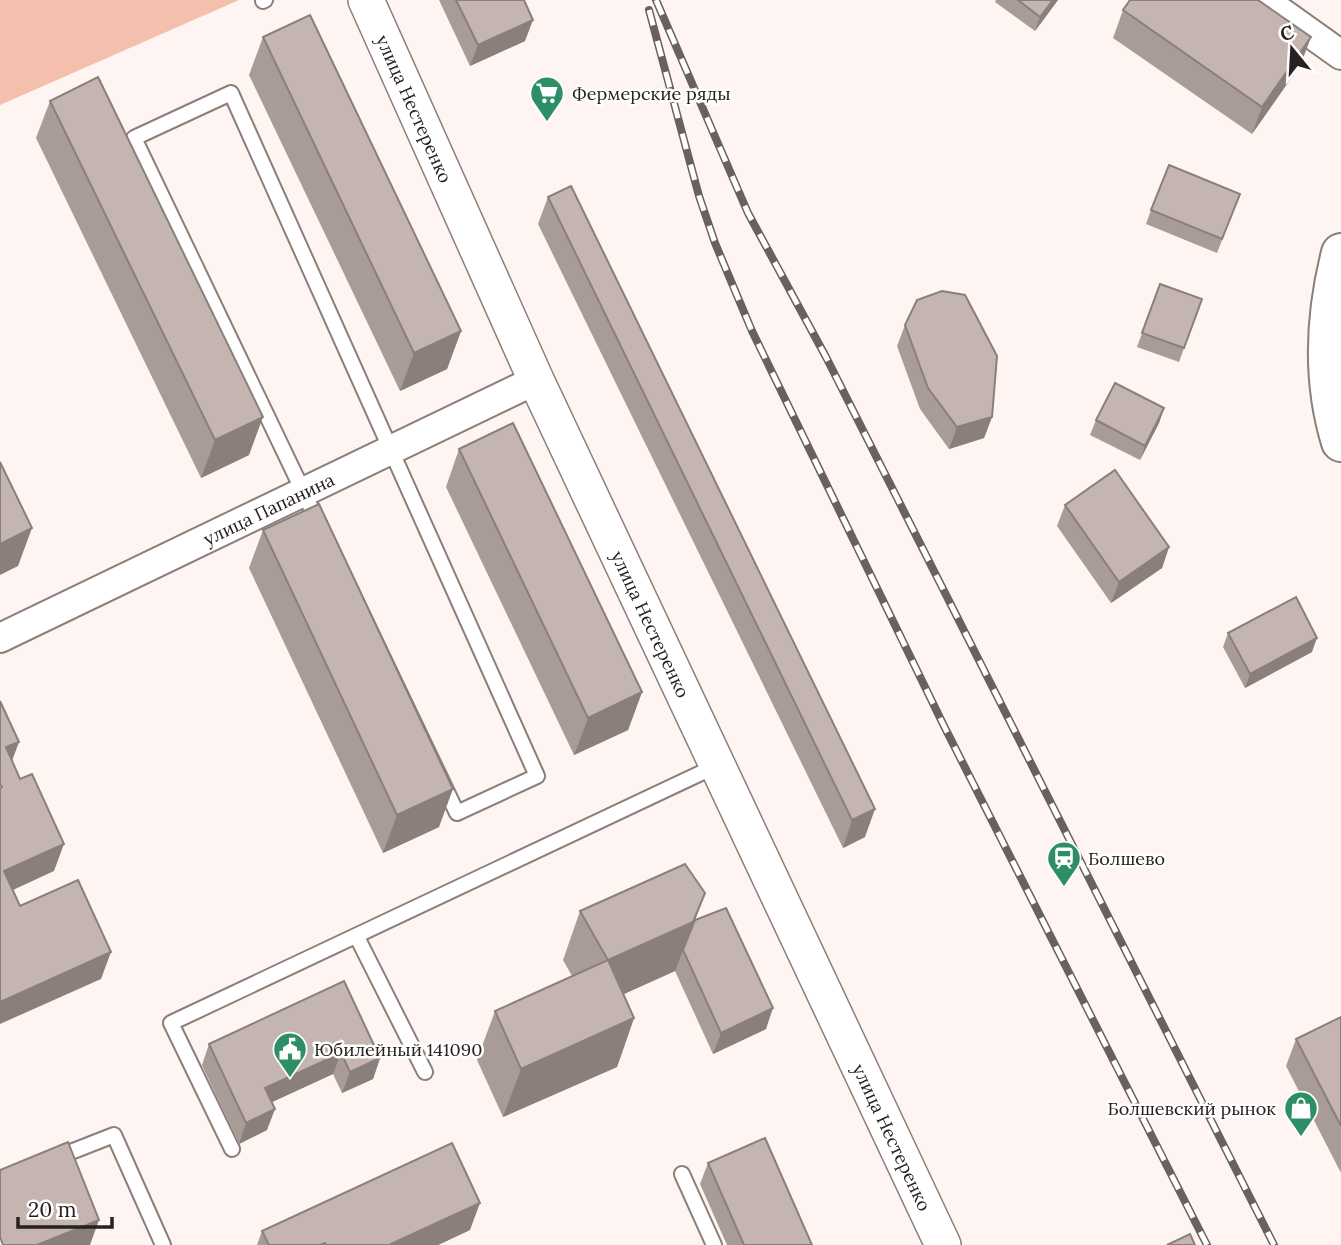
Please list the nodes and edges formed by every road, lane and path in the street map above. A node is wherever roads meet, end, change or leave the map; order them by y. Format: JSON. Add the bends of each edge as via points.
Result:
{"nodes":[{"id":1,"x":366,"y":0,"type":"edge"},
{"id":2,"x":1264,"y":0,"type":"edge"},
{"id":3,"x":1341,"y":55,"type":"edge"},
{"id":4,"x":1341,"y":253,"type":"edge"},
{"id":5,"x":536,"y":380,"type":"junction"},
{"id":6,"x":1341,"y":442,"type":"edge"},
{"id":7,"x":392,"y":450,"type":"junction"},
{"id":8,"x":305,"y":492,"type":"junction"},
{"id":9,"x":0,"y":638,"type":"edge"},
{"id":10,"x":719,"y":765,"type":"junction"},
{"id":11,"x":357,"y":937,"type":"junction"},
{"id":12,"x":425,"y":1072,"type":"dead end"},
{"id":13,"x":232,"y":1149,"type":"dead end"},
{"id":14,"x":38,"y":1165,"type":"edge"},
{"id":15,"x":682,"y":1174,"type":"dead end"},
{"id":16,"x":163,"y":1245,"type":"edge"},
{"id":17,"x":714,"y":1245,"type":"edge"},
{"id":18,"x":943,"y":1245,"type":"edge"}],
"edges":[{"from":1,"to":5,"type":"street","name":"улица Нестеренко"},
{"from":2,"to":3,"type":"street"},
{"from":4,"to":6,"type":"main road","via":[[1328,338],[1328,377]]},
{"from":5,"to":7,"type":"street","name":"улица Папанина"},
{"from":5,"to":10,"type":"street","name":"улица Нестеренко"},
{"from":7,"to":8,"type":"street","name":"улица Папанина"},
{"from":7,"to":8,"type":"lane","via":[[537,776],[457,813]]},
{"from":7,"to":8,"type":"lane","via":[[231,93],[134,138]]},
{"from":8,"to":9,"type":"street","name":"улица Папанина"},
{"from":10,"to":11,"type":"lane"},
{"from":10,"to":18,"type":"street","name":"улица Нестеренко"},
{"from":11,"to":12,"type":"lane"},
{"from":11,"to":13,"type":"lane","via":[[171,1023]]},
{"from":14,"to":16,"type":"lane","via":[[114,1135]]},
{"from":15,"to":17,"type":"lane"}]}
